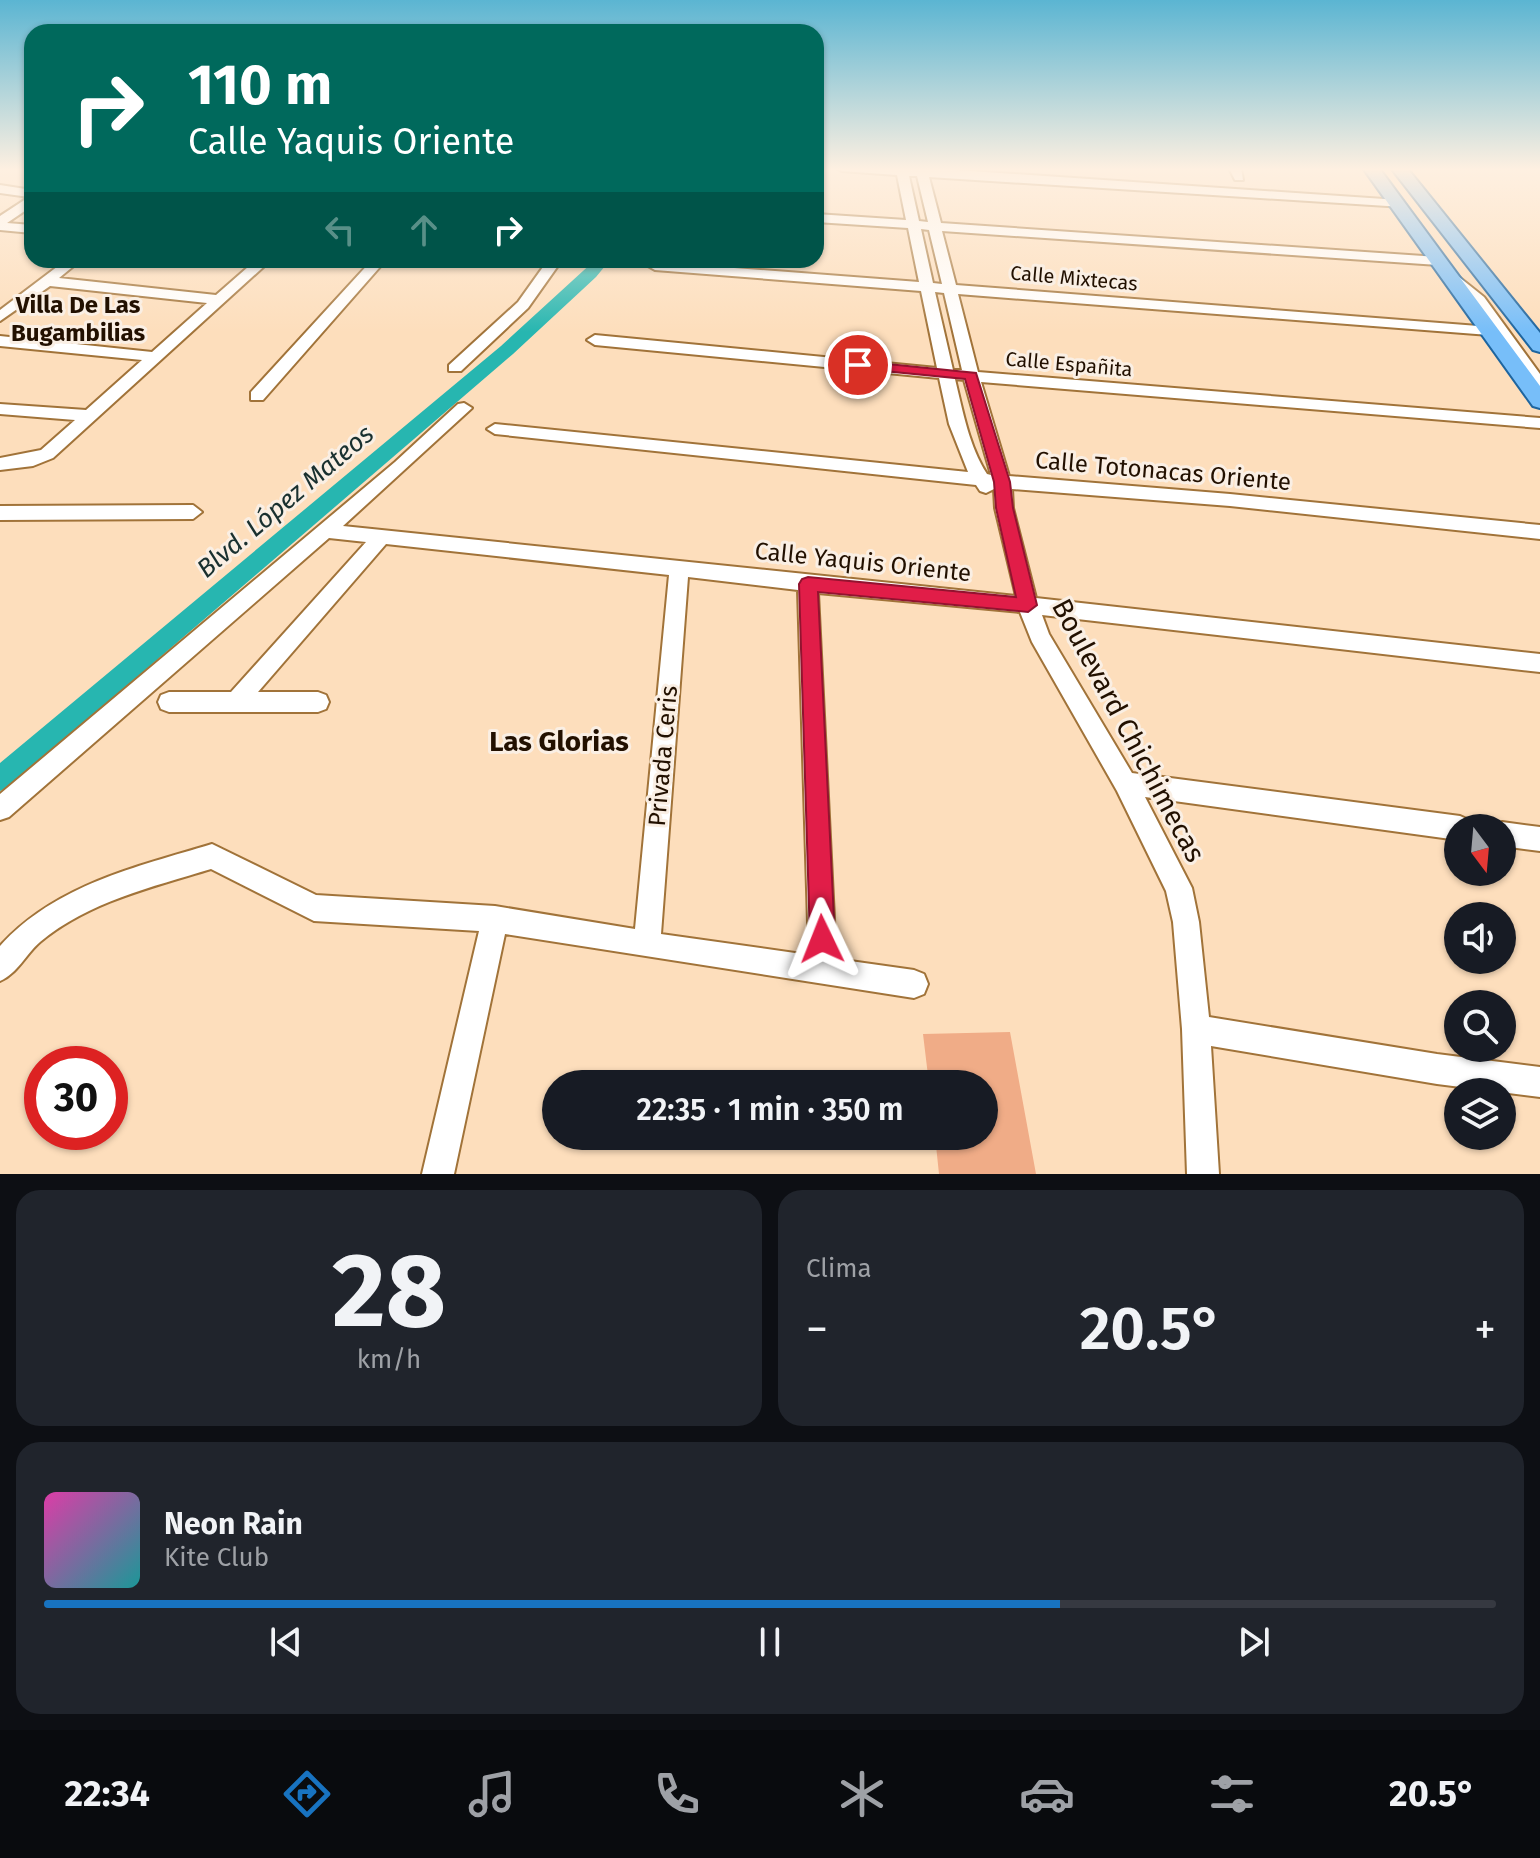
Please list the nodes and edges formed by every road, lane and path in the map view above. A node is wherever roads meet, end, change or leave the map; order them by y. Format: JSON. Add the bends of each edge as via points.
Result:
{"nodes":[{"id":1,"x":875,"y":223,"type":"edge"},
{"id":2,"x":914,"y":223,"type":"edge"},
{"id":3,"x":935,"y":223,"type":"edge"},
{"id":4,"x":1412,"y":223,"type":"edge"},
{"id":5,"x":1442,"y":223,"type":"edge"},
{"id":6,"x":915,"y":226,"type":"junction"},
{"id":7,"x":936,"y":227,"type":"junction"},
{"id":8,"x":63,"y":268,"type":"edge"},
{"id":9,"x":255,"y":268,"type":"edge"},
{"id":10,"x":372,"y":268,"type":"edge"},
{"id":11,"x":551,"y":268,"type":"edge"},
{"id":12,"x":682,"y":268,"type":"edge"},
{"id":13,"x":1444,"y":269,"type":"junction"},
{"id":14,"x":46,"y":281,"type":"junction"},
{"id":15,"x":1493,"y":284,"type":"junction"},
{"id":16,"x":928,"y":286,"type":"junction"},
{"id":17,"x":949,"y":288,"type":"junction"},
{"id":18,"x":219,"y":300,"type":"junction"},
{"id":19,"x":0,"y":317,"type":"edge"},
{"id":20,"x":1489,"y":331,"type":"junction"},
{"id":21,"x":595,"y":340,"type":"dead end"},
{"id":22,"x":0,"y":341,"type":"edge"},
{"id":23,"x":1540,"y":346,"type":"edge"},
{"id":24,"x":155,"y":357,"type":"junction"},
{"id":25,"x":1540,"y":363,"type":"edge"},
{"id":26,"x":455,"y":368,"type":"dead end"},
{"id":27,"x":947,"y":374,"type":"junction"},
{"id":28,"x":971,"y":376,"type":"junction"},
{"id":29,"x":1540,"y":385,"type":"edge"},
{"id":30,"x":257,"y":396,"type":"dead end"},
{"id":31,"x":1540,"y":401,"type":"edge"},
{"id":32,"x":464,"y":408,"type":"dead end"},
{"id":33,"x":0,"y":409,"type":"edge"},
{"id":34,"x":92,"y":416,"type":"junction"},
{"id":35,"x":1540,"y":423,"type":"edge"},
{"id":36,"x":495,"y":429,"type":"dead end"},
{"id":37,"x":0,"y":464,"type":"edge"},
{"id":38,"x":979,"y":478,"type":"junction"},
{"id":39,"x":1002,"y":482,"type":"junction"},
{"id":40,"x":1004,"y":508,"type":"junction"},
{"id":41,"x":193,"y":512,"type":"dead end"},
{"id":42,"x":0,"y":513,"type":"edge"},
{"id":43,"x":324,"y":531,"type":"junction"},
{"id":44,"x":1540,"y":532,"type":"edge"},
{"id":45,"x":380,"y":538,"type":"junction"},
{"id":46,"x":679,"y":568,"type":"junction"},
{"id":47,"x":808,"y":584,"type":"junction"},
{"id":48,"x":1028,"y":605,"type":"junction"},
{"id":49,"x":1540,"y":663,"type":"edge"},
{"id":50,"x":237,"y":701,"type":"junction"},
{"id":51,"x":169,"y":702,"type":"dead end"},
{"id":52,"x":318,"y":702,"type":"dead end"},
{"id":53,"x":1125,"y":783,"type":"junction"},
{"id":54,"x":0,"y":809,"type":"edge"},
{"id":55,"x":1444,"y":826,"type":"edge"},
{"id":56,"x":1516,"y":836,"type":"edge"},
{"id":57,"x":1540,"y":839,"type":"edge"},
{"id":58,"x":495,"y":919,"type":"junction"},
{"id":59,"x":647,"y":945,"type":"junction"},
{"id":60,"x":0,"y":967,"type":"edge"},
{"id":61,"x":823,"y":969,"type":"junction"},
{"id":62,"x":914,"y":984,"type":"dead end"},
{"id":63,"x":1196,"y":1029,"type":"junction"},
{"id":64,"x":1540,"y":1082,"type":"edge"},
{"id":65,"x":438,"y":1174,"type":"edge"},
{"id":66,"x":1203,"y":1174,"type":"edge"}],
"edges":[{"from":1,"to":6,"type":"street"},
{"from":2,"to":6,"type":"street","name":"Boulevard Chichimecas"},
{"from":3,"to":7,"type":"street","name":"Boulevard Chichimecas"},
{"from":4,"to":13,"type":"main road"},
{"from":5,"to":15,"type":"main road"},
{"from":6,"to":7,"type":"street"},
{"from":6,"to":16,"type":"street","name":"Boulevard Chichimecas"},
{"from":7,"to":13,"type":"street"},
{"from":7,"to":17,"type":"street","name":"Boulevard Chichimecas"},
{"from":8,"to":14,"type":"street"},
{"from":9,"to":18,"type":"street"},
{"from":10,"to":30,"type":"street"},
{"from":11,"to":26,"type":"street","via":[[541,287],[503,327]]},
{"from":12,"to":16,"type":"street","name":"Calle Mixtecas"},
{"from":13,"to":20,"type":"main road"},
{"from":13,"to":29,"type":"street","via":[[1479,300]]},
{"from":14,"to":18,"type":"street"},
{"from":14,"to":19,"type":"street"},
{"from":15,"to":23,"type":"main road"},
{"from":15,"to":25,"type":"street","via":[[1487,290],[1489,299]]},
{"from":16,"to":17,"type":"street","name":"Calle Mixtecas"},
{"from":16,"to":27,"type":"street","name":"Boulevard Chichimecas"},
{"from":17,"to":20,"type":"street","name":"Calle Mixtecas"},
{"from":17,"to":28,"type":"street","name":"Boulevard Chichimecas"},
{"from":18,"to":24,"type":"street"},
{"from":20,"to":31,"type":"main road"},
{"from":21,"to":27,"type":"street","name":"Calle Españita"},
{"from":22,"to":24,"type":"street"},
{"from":24,"to":34,"type":"street"},
{"from":27,"to":28,"type":"street","name":"Calle Españita"},
{"from":27,"to":38,"type":"street","name":"Boulevard Chichimecas","via":[[963,445]]},
{"from":28,"to":35,"type":"street","name":"Calle Españita"},
{"from":28,"to":39,"type":"street","name":"Boulevard Chichimecas"},
{"from":32,"to":43,"type":"street"},
{"from":33,"to":34,"type":"street"},
{"from":34,"to":37,"type":"street","via":[[41,457]]},
{"from":36,"to":38,"type":"street","name":"Calle Totonacas Oriente"},
{"from":38,"to":39,"type":"street","name":"Calle Totonacas Oriente"},
{"from":38,"to":40,"type":"street","name":"Boulevard Chichimecas"},
{"from":39,"to":40,"type":"street","name":"Boulevard Chichimecas"},
{"from":39,"to":44,"type":"street","name":"Calle Totonacas Oriente"},
{"from":40,"to":48,"type":"street","name":"Boulevard Chichimecas"},
{"from":41,"to":42,"type":"street"},
{"from":43,"to":45,"type":"street","name":"Calle Yaquis Oriente"},
{"from":43,"to":54,"type":"street"},
{"from":45,"to":46,"type":"street","name":"Calle Yaquis Oriente"},
{"from":45,"to":50,"type":"street"},
{"from":46,"to":47,"type":"street","name":"Calle Yaquis Oriente"},
{"from":46,"to":59,"type":"street","name":"Privada Ceris"},
{"from":47,"to":48,"type":"street","name":"Calle Yaquis Oriente"},
{"from":47,"to":61,"type":"street"},
{"from":48,"to":49,"type":"street","name":"Calle Yaquis Oriente"},
{"from":48,"to":53,"type":"street","name":"Boulevard Chichimecas","via":[[1039,636]]},
{"from":50,"to":51,"type":"street"},
{"from":50,"to":52,"type":"street"},
{"from":53,"to":55,"type":"street"},
{"from":53,"to":63,"type":"street","name":"Boulevard Chichimecas","via":[[1179,888]]},
{"from":56,"to":57,"type":"street"},
{"from":58,"to":59,"type":"street"},
{"from":58,"to":60,"type":"street","via":[[314,908],[212,856],[97,892],[30,933]]},
{"from":58,"to":65,"type":"street"},
{"from":59,"to":61,"type":"street"},
{"from":61,"to":62,"type":"street"},
{"from":63,"to":64,"type":"street"},
{"from":63,"to":66,"type":"street","name":"Boulevard Chichimecas"}]}
